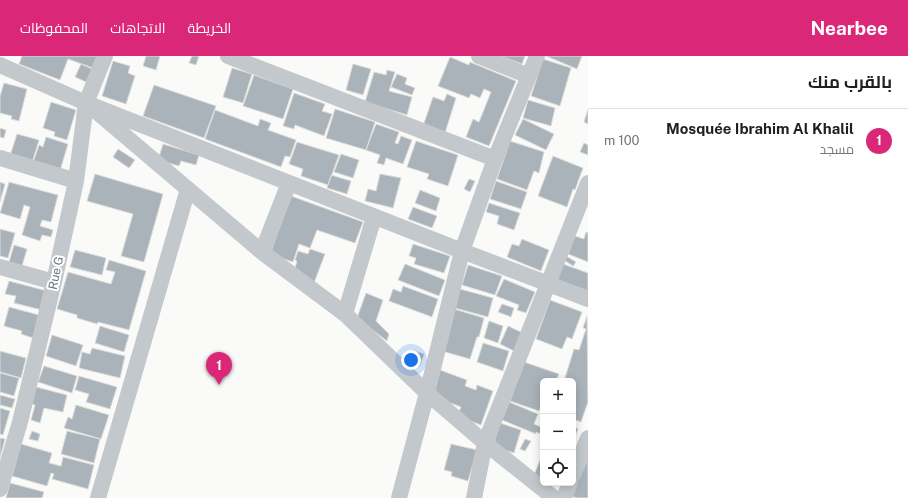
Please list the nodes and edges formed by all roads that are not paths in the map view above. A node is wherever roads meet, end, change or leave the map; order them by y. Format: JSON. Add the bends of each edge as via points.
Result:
{"nodes":[{"id":1,"x":105,"y":56,"type":"edge"},
{"id":2,"x":228,"y":56,"type":"edge"},
{"id":3,"x":479,"y":56,"type":"edge"},
{"id":4,"x":537,"y":56,"type":"edge"},
{"id":5,"x":0,"y":65,"type":"edge"},
{"id":6,"x":529,"y":76,"type":"junction"},
{"id":7,"x":86,"y":103,"type":"junction"},
{"id":8,"x":0,"y":158,"type":"edge"},
{"id":9,"x":496,"y":159,"type":"junction"},
{"id":10,"x":76,"y":181,"type":"junction"},
{"id":11,"x":289,"y":183,"type":"junction"},
{"id":12,"x":588,"y":183,"type":"edge"},
{"id":13,"x":188,"y":188,"type":"junction"},
{"id":14,"x":374,"y":217,"type":"junction"},
{"id":15,"x":462,"y":251,"type":"junction"},
{"id":16,"x":262,"y":252,"type":"junction"},
{"id":17,"x":0,"y":267,"type":"edge"},
{"id":18,"x":54,"y":282,"type":"junction"},
{"id":19,"x":548,"y":284,"type":"junction"},
{"id":20,"x":588,"y":299,"type":"edge"},
{"id":21,"x":345,"y":314,"type":"junction"},
{"id":22,"x":427,"y":393,"type":"junction"},
{"id":23,"x":588,"y":438,"type":"edge"},
{"id":24,"x":485,"y":443,"type":"junction"},
{"id":25,"x":576,"y":468,"type":"edge"},
{"id":26,"x":569,"y":486,"type":"edge"},
{"id":27,"x":0,"y":487,"type":"edge"},
{"id":28,"x":98,"y":498,"type":"edge"},
{"id":29,"x":399,"y":498,"type":"edge"},
{"id":30,"x":474,"y":498,"type":"edge"},
{"id":31,"x":554,"y":498,"type":"edge"},
{"id":32,"x":564,"y":498,"type":"edge"}],
"edges":[{"from":1,"to":7,"type":"street","name":"Rue G"},
{"from":2,"to":9,"type":"street"},
{"from":3,"to":6,"type":"street"},
{"from":4,"to":6,"type":"street"},
{"from":5,"to":7,"type":"street"},
{"from":6,"to":9,"type":"street"},
{"from":7,"to":10,"type":"street","name":"Rue G"},
{"from":7,"to":11,"type":"street"},
{"from":7,"to":13,"type":"street"},
{"from":8,"to":10,"type":"street"},
{"from":9,"to":15,"type":"street"},
{"from":10,"to":18,"type":"street","name":"Rue G"},
{"from":11,"to":14,"type":"street"},
{"from":11,"to":16,"type":"street"},
{"from":12,"to":19,"type":"street"},
{"from":13,"to":16,"type":"street"},
{"from":13,"to":28,"type":"street"},
{"from":14,"to":15,"type":"street"},
{"from":14,"to":21,"type":"street"},
{"from":15,"to":19,"type":"street"},
{"from":15,"to":22,"type":"street"},
{"from":16,"to":21,"type":"street"},
{"from":17,"to":18,"type":"street"},
{"from":18,"to":27,"type":"street","name":"Rue G","via":[[20,422]]},
{"from":19,"to":20,"type":"street"},
{"from":19,"to":24,"type":"street"},
{"from":21,"to":22,"type":"street"},
{"from":22,"to":24,"type":"street"},
{"from":22,"to":29,"type":"street"},
{"from":23,"to":25,"type":"street"},
{"from":24,"to":30,"type":"street"},
{"from":24,"to":31,"type":"street"},
{"from":26,"to":32,"type":"street"}]}
